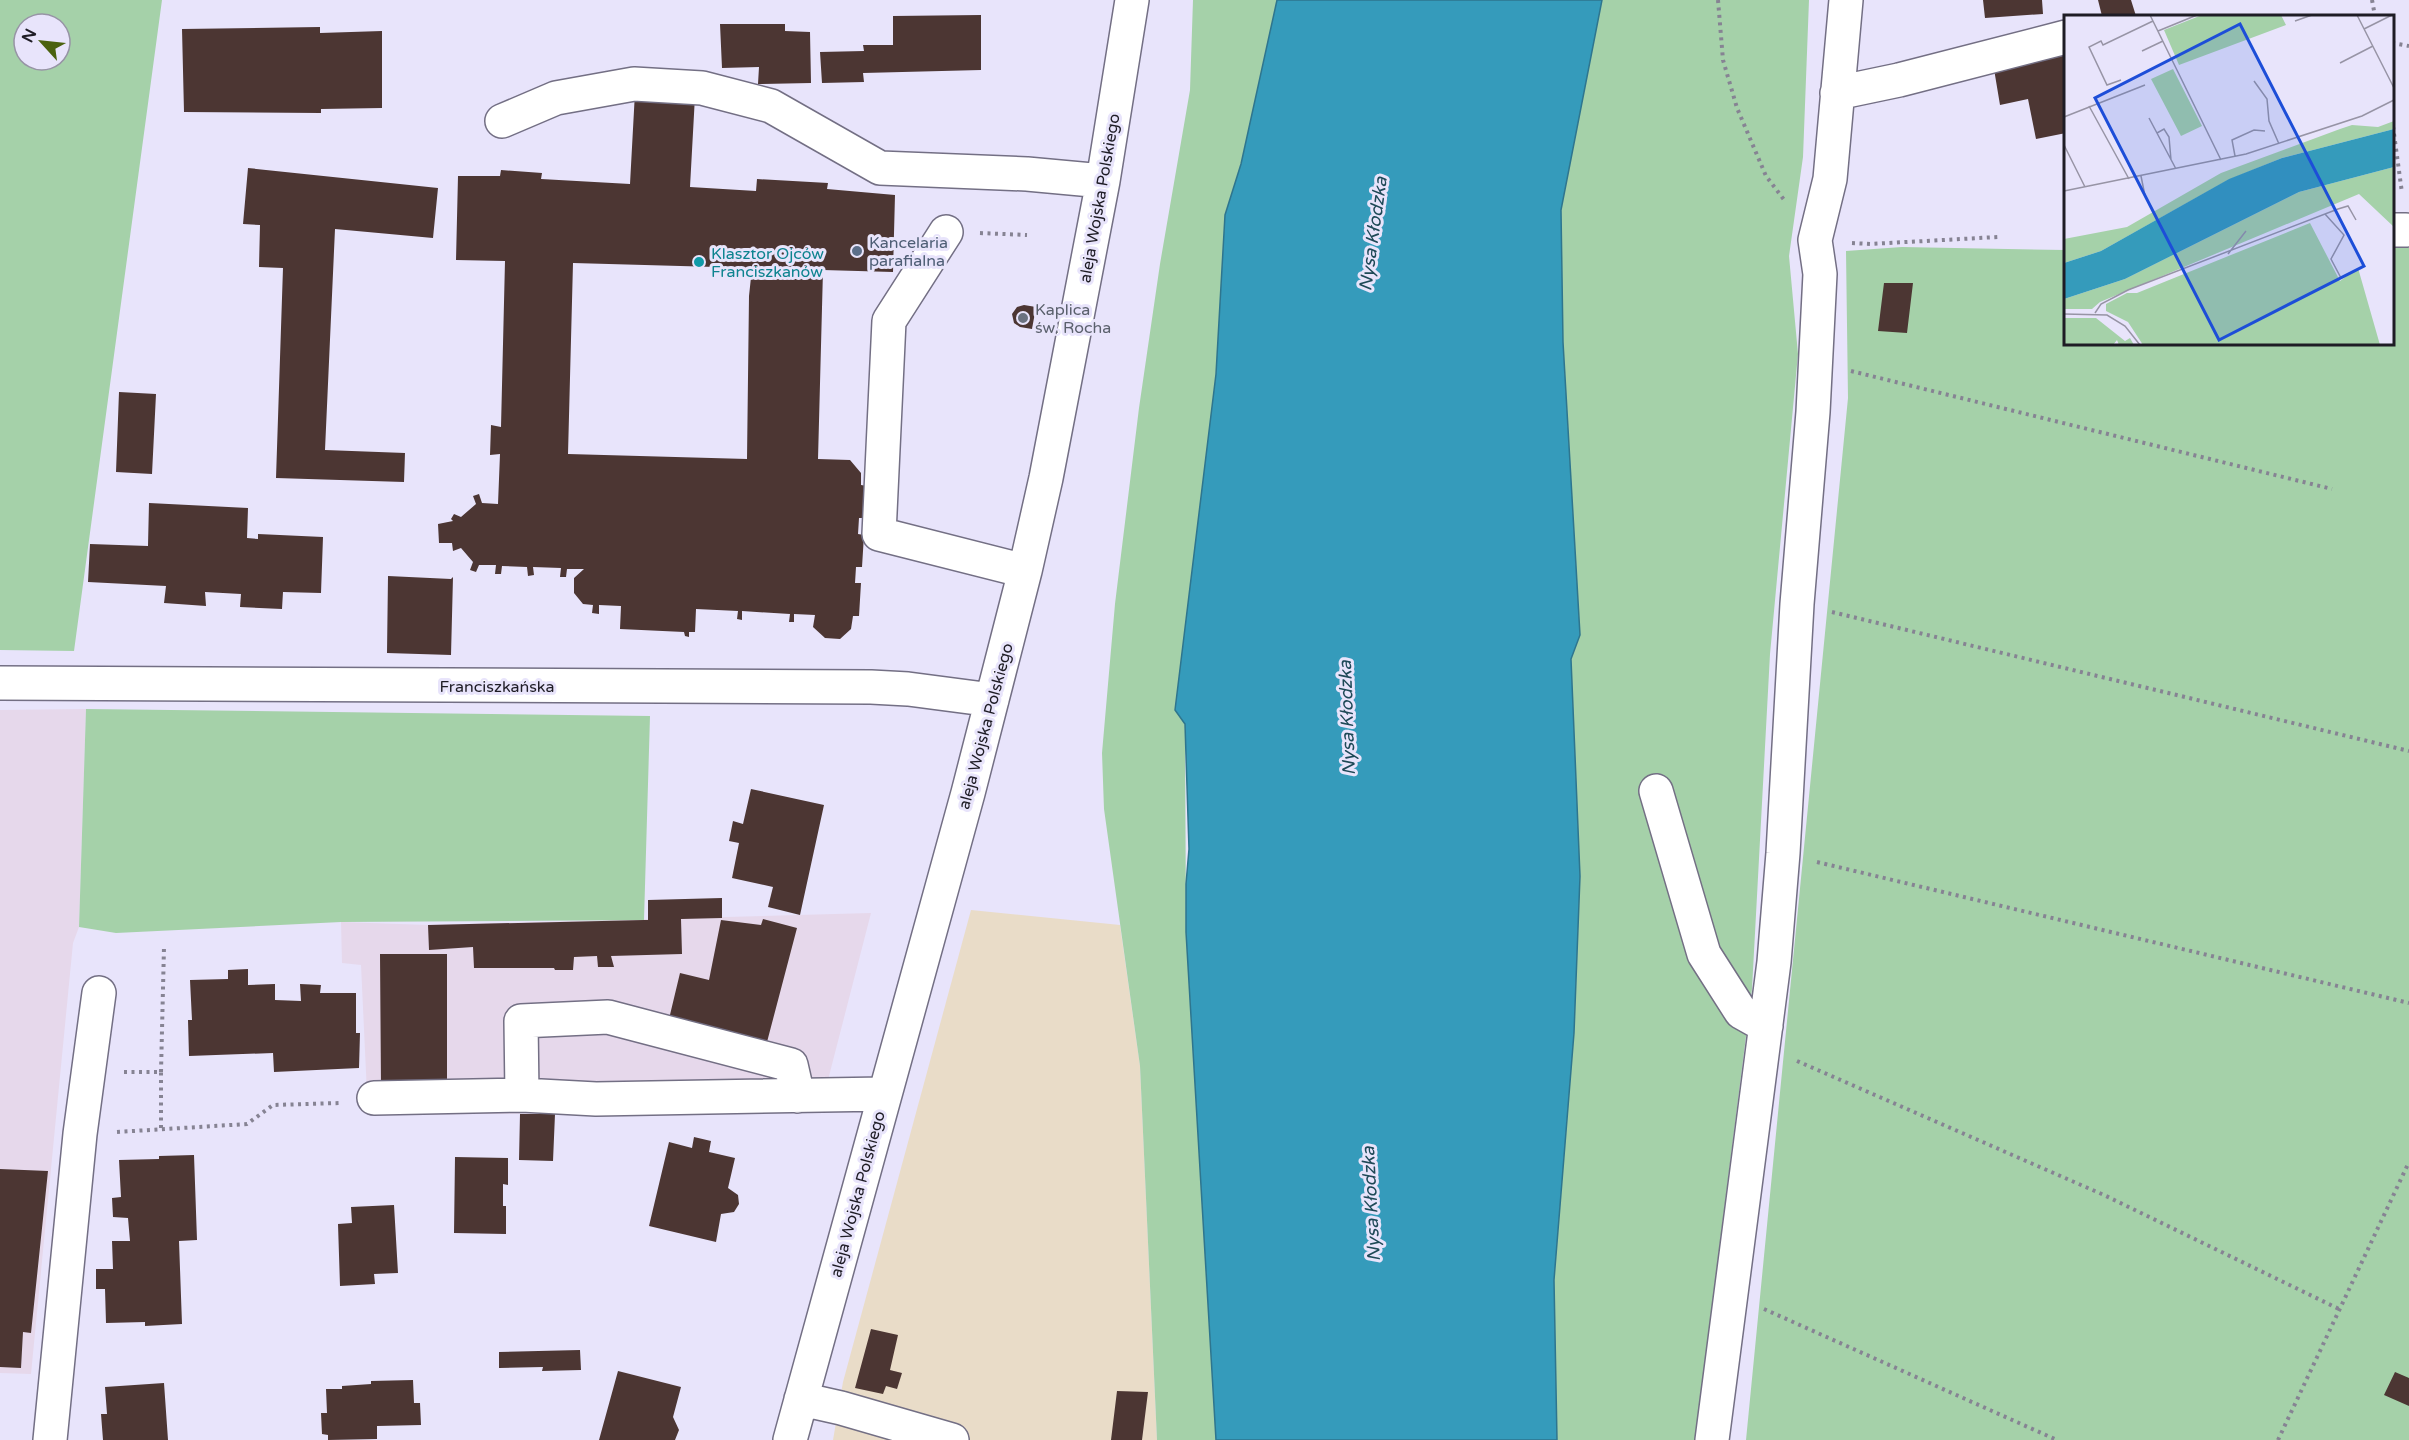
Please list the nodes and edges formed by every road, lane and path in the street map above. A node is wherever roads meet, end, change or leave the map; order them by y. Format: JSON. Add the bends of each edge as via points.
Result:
{"nodes":[{"id":1,"x":1132,"y":0,"type":"edge"},
{"id":2,"x":1718,"y":0,"type":"edge"},
{"id":3,"x":1846,"y":0,"type":"edge"},
{"id":4,"x":2372,"y":0,"type":"edge"},
{"id":5,"x":2375,"y":15,"type":"edge"},
{"id":6,"x":2064,"y":39,"type":"edge"},
{"id":7,"x":2394,"y":43,"type":"edge"},
{"id":8,"x":2409,"y":46,"type":"edge"},
{"id":9,"x":1837,"y":93,"type":"junction"},
{"id":10,"x":502,"y":121,"type":"dead end"},
{"id":11,"x":2394,"y":151,"type":"edge"},
{"id":12,"x":1103,"y":181,"type":"junction"},
{"id":13,"x":2399,"y":230,"type":"edge"},
{"id":14,"x":946,"y":232,"type":"joint"},
{"id":15,"x":1027,"y":235,"type":"dead end"},
{"id":16,"x":1998,"y":237,"type":"dead end"},
{"id":17,"x":1815,"y":240,"type":"junction"},
{"id":18,"x":1816,"y":363,"type":"junction"},
{"id":19,"x":2332,"y":489,"type":"dead end"},
{"id":20,"x":1025,"y":571,"type":"junction"},
{"id":21,"x":1797,"y":604,"type":"junction"},
{"id":22,"x":0,"y":684,"type":"edge"},
{"id":23,"x":992,"y":700,"type":"junction"},
{"id":24,"x":2409,"y":752,"type":"edge"},
{"id":25,"x":1656,"y":791,"type":"dead end"},
{"id":26,"x":1783,"y":853,"type":"junction"},
{"id":27,"x":164,"y":947,"type":"dead end"},
{"id":28,"x":99,"y":993,"type":"dead end"},
{"id":29,"x":2409,"y":1003,"type":"edge"},
{"id":30,"x":1764,"y":1036,"type":"junction"},
{"id":31,"x":87,"y":1071,"type":"junction"},
{"id":32,"x":161,"y":1072,"type":"junction"},
{"id":33,"x":884,"y":1094,"type":"junction"},
{"id":34,"x":522,"y":1095,"type":"junction"},
{"id":35,"x":798,"y":1096,"type":"junction"},
{"id":36,"x":374,"y":1098,"type":"joint"},
{"id":37,"x":161,"y":1129,"type":"junction"},
{"id":38,"x":80,"y":1134,"type":"junction"},
{"id":39,"x":2409,"y":1162,"type":"edge"},
{"id":40,"x":1730,"y":1294,"type":"junction"},
{"id":41,"x":2340,"y":1309,"type":"junction"},
{"id":42,"x":801,"y":1399,"type":"junction"},
{"id":43,"x":50,"y":1440,"type":"edge"},
{"id":44,"x":790,"y":1440,"type":"edge"},
{"id":45,"x":952,"y":1440,"type":"edge"},
{"id":46,"x":1712,"y":1440,"type":"edge"},
{"id":47,"x":2057,"y":1440,"type":"edge"},
{"id":48,"x":2278,"y":1440,"type":"edge"}],
"edges":[{"from":1,"to":12,"type":"street","name":"aleja Wojska Polskiego"},
{"from":2,"to":17,"type":"path","via":[[1723,60],[1737,108],[1766,176]]},
{"from":3,"to":9,"type":"street"},
{"from":4,"to":5,"type":"path"},
{"from":6,"to":9,"type":"street"},
{"from":7,"to":8,"type":"path"},
{"from":9,"to":17,"type":"street","via":[[1830,179]]},
{"from":10,"to":12,"type":"street","via":[[556,98],[634,84],[702,88],[771,106],[880,168]]},
{"from":11,"to":13,"type":"path"},
{"from":12,"to":20,"type":"street","name":"aleja Wojska Polskiego"},
{"from":14,"to":15,"type":"path"},
{"from":14,"to":20,"type":"street","via":[[889,321],[879,534]]},
{"from":16,"to":17,"type":"path","via":[[1870,244]]},
{"from":17,"to":18,"type":"street","via":[[1820,274]]},
{"from":18,"to":19,"type":"path"},
{"from":18,"to":21,"type":"street"},
{"from":20,"to":23,"type":"street","name":"aleja Wojska Polskiego"},
{"from":21,"to":24,"type":"path"},
{"from":21,"to":26,"type":"street"},
{"from":22,"to":23,"type":"street","name":"Franciszkańska","via":[[871,687]]},
{"from":23,"to":33,"type":"street","name":"aleja Wojska Polskiego"},
{"from":25,"to":30,"type":"street","via":[[1704,954],[1741,1012]]},
{"from":26,"to":29,"type":"path"},
{"from":26,"to":30,"type":"street"},
{"from":27,"to":32,"type":"path"},
{"from":28,"to":31,"type":"street"},
{"from":30,"to":40,"type":"street"},
{"from":30,"to":41,"type":"path"},
{"from":31,"to":32,"type":"path"},
{"from":31,"to":38,"type":"street"},
{"from":32,"to":37,"type":"path"},
{"from":33,"to":35,"type":"street"},
{"from":33,"to":42,"type":"street","name":"aleja Wojska Polskiego"},
{"from":34,"to":35,"type":"street","via":[[596,1099]]},
{"from":34,"to":35,"type":"street","via":[[521,1021],[608,1017],[791,1065]]},
{"from":34,"to":36,"type":"street"},
{"from":36,"to":37,"type":"path","via":[[364,1102],[273,1105],[247,1124]]},
{"from":37,"to":38,"type":"path"},
{"from":38,"to":43,"type":"street"},
{"from":39,"to":41,"type":"path"},
{"from":40,"to":46,"type":"street"},
{"from":40,"to":47,"type":"path"},
{"from":41,"to":48,"type":"path"},
{"from":42,"to":44,"type":"street","name":"aleja Wojska Polskiego"},
{"from":42,"to":45,"type":"street"}]}
